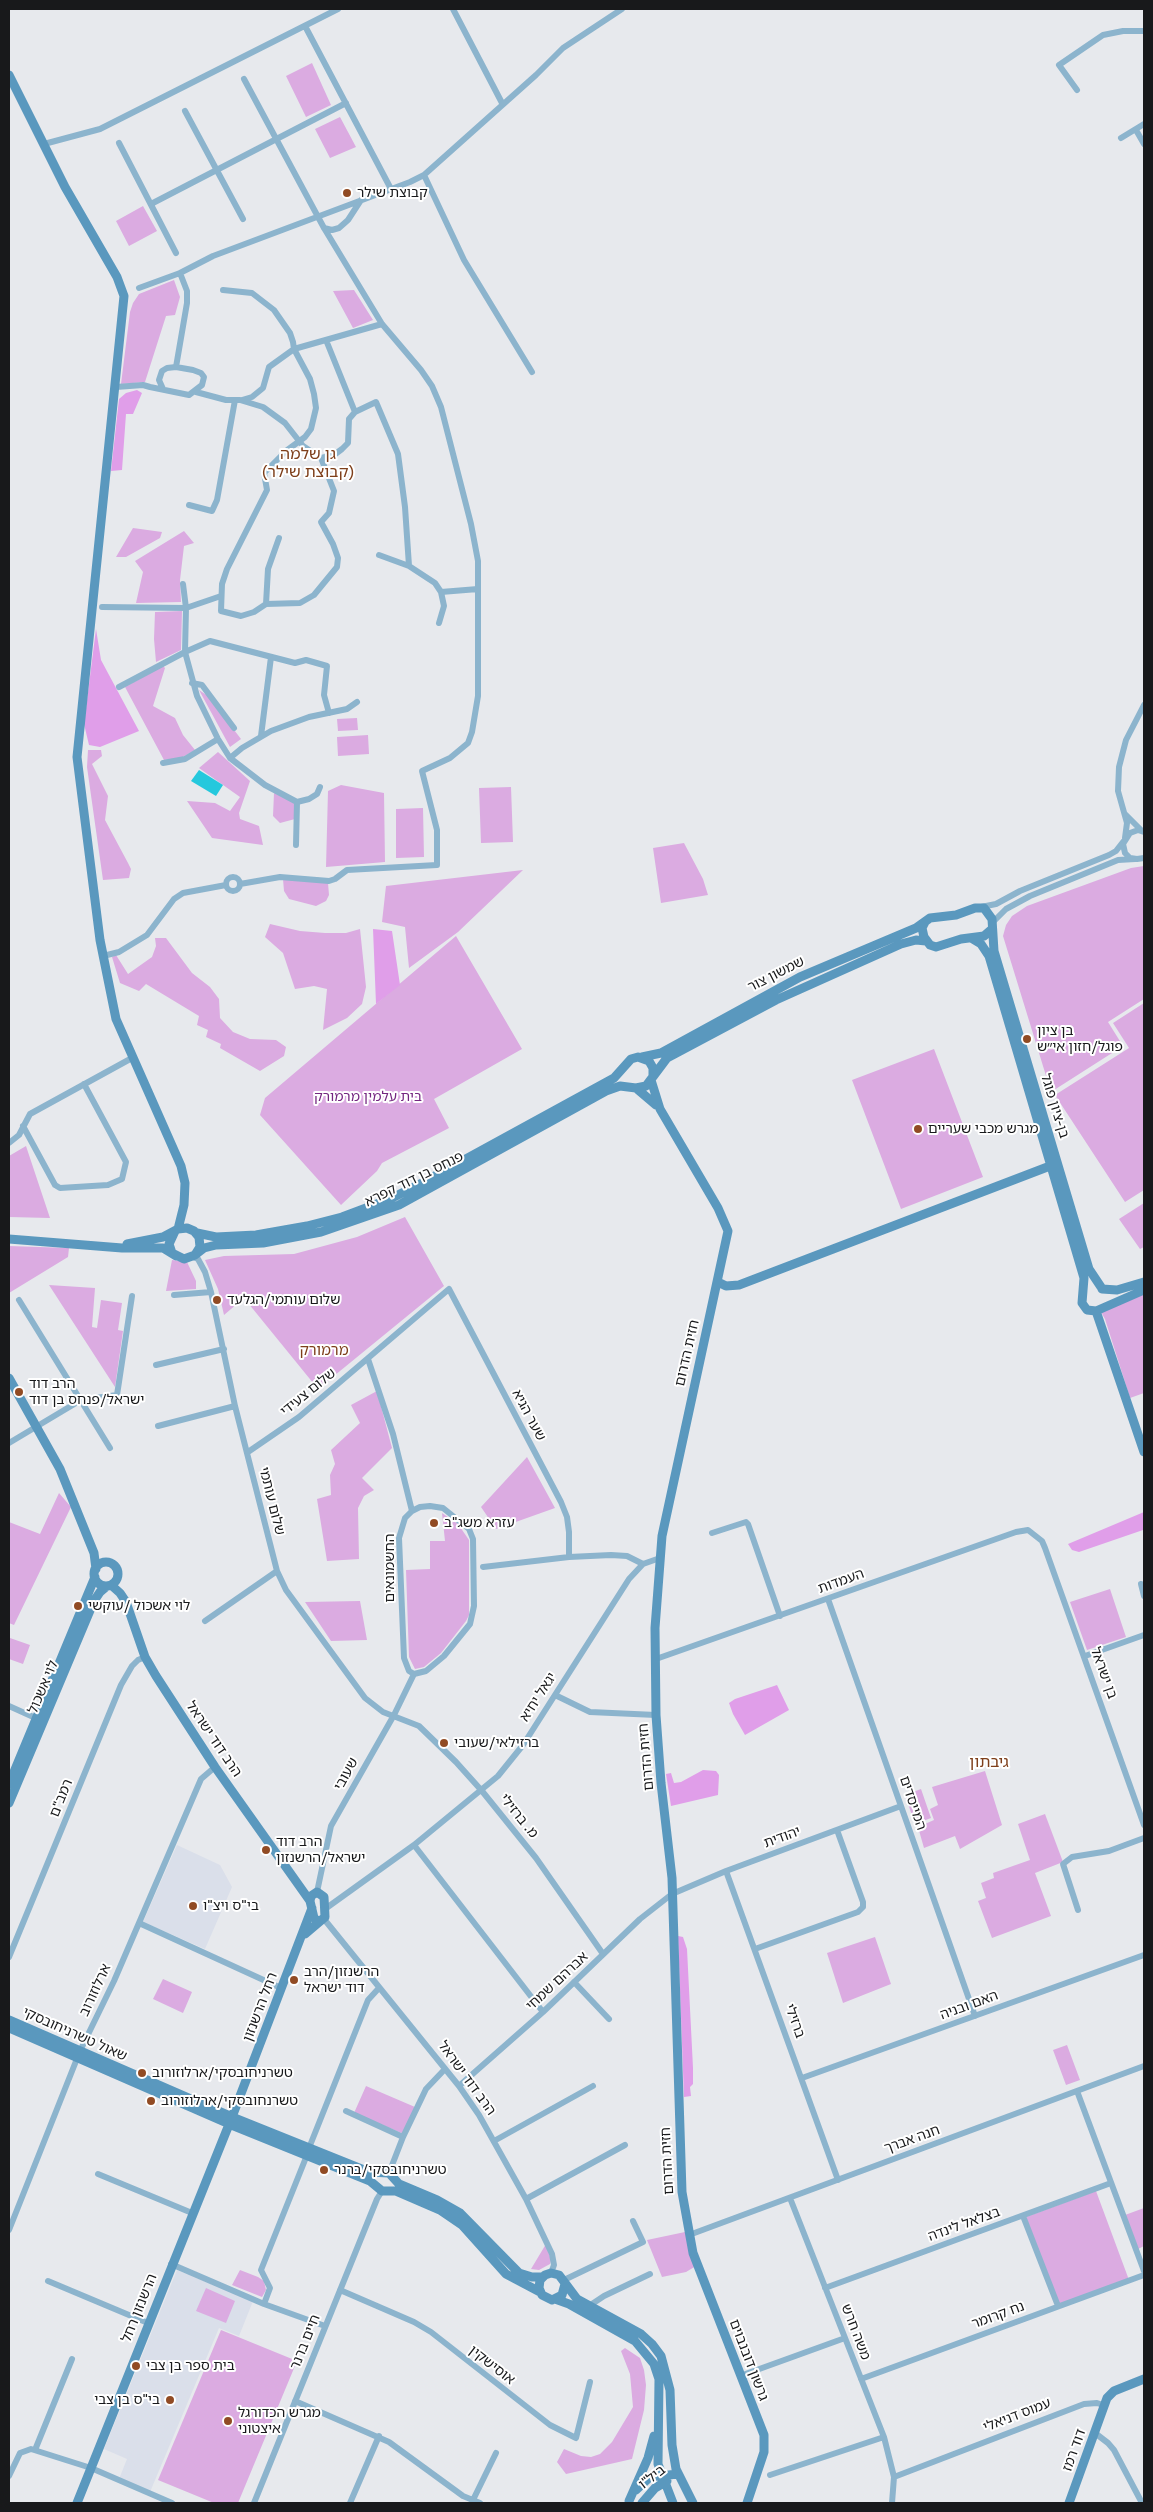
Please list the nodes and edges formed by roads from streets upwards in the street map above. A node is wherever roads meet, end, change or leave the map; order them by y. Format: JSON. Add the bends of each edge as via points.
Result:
{"nodes":[{"id":1,"x":338,"y":9,"type":"edge"},
{"id":2,"x":453,"y":9,"type":"edge"},
{"id":3,"x":622,"y":9,"type":"edge"},
{"id":4,"x":305,"y":26,"type":"junction"},
{"id":5,"x":1144,"y":31,"type":"edge"},
{"id":6,"x":9,"y":75,"type":"edge"},
{"id":7,"x":244,"y":79,"type":"dead end"},
{"id":8,"x":1077,"y":90,"type":"dead end"},
{"id":9,"x":346,"y":103,"type":"junction"},
{"id":10,"x":502,"y":103,"type":"junction"},
{"id":11,"x":185,"y":111,"type":"dead end"},
{"id":12,"x":1144,"y":124,"type":"edge"},
{"id":13,"x":1136,"y":130,"type":"junction"},
{"id":14,"x":1121,"y":138,"type":"dead end"},
{"id":15,"x":276,"y":139,"type":"junction"},
{"id":16,"x":119,"y":143,"type":"dead end"},
{"id":17,"x":44,"y":144,"type":"junction"},
{"id":18,"x":1144,"y":144,"type":"edge"},
{"id":19,"x":216,"y":170,"type":"junction"},
{"id":20,"x":424,"y":175,"type":"junction"},
{"id":21,"x":391,"y":189,"type":"junction"},
{"id":22,"x":361,"y":200,"type":"junction"},
{"id":23,"x":151,"y":204,"type":"junction"},
{"id":24,"x":317,"y":216,"type":"junction"},
{"id":25,"x":243,"y":219,"type":"dead end"},
{"id":26,"x":324,"y":228,"type":"junction"},
{"id":27,"x":176,"y":253,"type":"dead end"},
{"id":28,"x":180,"y":273,"type":"junction"},
{"id":29,"x":139,"y":288,"type":"dead end"},
{"id":30,"x":223,"y":290,"type":"dead end"},
{"id":31,"x":382,"y":324,"type":"junction"},
{"id":32,"x":326,"y":340,"type":"junction"},
{"id":33,"x":294,"y":350,"type":"junction"},
{"id":34,"x":176,"y":367,"type":"junction"},
{"id":35,"x":532,"y":372,"type":"dead end"},
{"id":36,"x":116,"y":387,"type":"junction"},
{"id":37,"x":163,"y":390,"type":"junction"},
{"id":38,"x":196,"y":392,"type":"junction"},
{"id":39,"x":238,"y":400,"type":"junction"},
{"id":40,"x":355,"y":412,"type":"junction"},
{"id":41,"x":300,"y":442,"type":"junction"},
{"id":42,"x":320,"y":458,"type":"junction"},
{"id":43,"x":189,"y":505,"type":"dead end"},
{"id":44,"x":280,"y":538,"type":"dead end"},
{"id":45,"x":379,"y":555,"type":"dead end"},
{"id":46,"x":409,"y":566,"type":"junction"},
{"id":47,"x":183,"y":584,"type":"dead end"},
{"id":48,"x":478,"y":589,"type":"junction"},
{"id":49,"x":440,"y":592,"type":"junction"},
{"id":50,"x":221,"y":596,"type":"junction"},
{"id":51,"x":266,"y":604,"type":"junction"},
{"id":52,"x":102,"y":607,"type":"dead end"},
{"id":53,"x":186,"y":608,"type":"junction"},
{"id":54,"x":439,"y":623,"type":"dead end"},
{"id":55,"x":184,"y":652,"type":"junction"},
{"id":56,"x":272,"y":657,"type":"junction"},
{"id":57,"x":192,"y":683,"type":"junction"},
{"id":58,"x":120,"y":687,"type":"dead end"},
{"id":59,"x":357,"y":702,"type":"dead end"},
{"id":60,"x":1144,"y":705,"type":"edge"},
{"id":61,"x":329,"y":713,"type":"junction"},
{"id":62,"x":234,"y":728,"type":"dead end"},
{"id":63,"x":261,"y":736,"type":"junction"},
{"id":64,"x":218,"y":739,"type":"junction"},
{"id":65,"x":230,"y":758,"type":"junction"},
{"id":66,"x":163,"y":763,"type":"dead end"},
{"id":67,"x":320,"y":787,"type":"dead end"},
{"id":68,"x":298,"y":802,"type":"junction"},
{"id":69,"x":1124,"y":812,"type":"junction"},
{"id":70,"x":1144,"y":832,"type":"edge"},
{"id":71,"x":1124,"y":840,"type":"junction"},
{"id":72,"x":296,"y":845,"type":"dead end"},
{"id":73,"x":1144,"y":858,"type":"edge"},
{"id":74,"x":1134,"y":859,"type":"junction"},
{"id":75,"x":240,"y":884,"type":"junction"},
{"id":76,"x":226,"y":885,"type":"junction"},
{"id":77,"x":981,"y":908,"type":"junction"},
{"id":78,"x":926,"y":921,"type":"junction"},
{"id":79,"x":992,"y":926,"type":"junction"},
{"id":80,"x":971,"y":938,"type":"junction"},
{"id":81,"x":926,"y":941,"type":"junction"},
{"id":82,"x":103,"y":956,"type":"junction"},
{"id":83,"x":642,"y":1057,"type":"junction"},
{"id":84,"x":132,"y":1058,"type":"junction"},
{"id":85,"x":624,"y":1066,"type":"junction"},
{"id":86,"x":652,"y":1078,"type":"junction"},
{"id":87,"x":84,"y":1084,"type":"junction"},
{"id":88,"x":634,"y":1087,"type":"junction"},
{"id":89,"x":660,"y":1109,"type":"junction"},
{"id":90,"x":24,"y":1126,"type":"junction"},
{"id":91,"x":9,"y":1143,"type":"edge"},
{"id":92,"x":1050,"y":1166,"type":"junction"},
{"id":93,"x":184,"y":1205,"type":"junction"},
{"id":94,"x":177,"y":1230,"type":"junction"},
{"id":95,"x":194,"y":1231,"type":"junction"},
{"id":96,"x":9,"y":1238,"type":"edge"},
{"id":97,"x":107,"y":1246,"type":"junction"},
{"id":98,"x":176,"y":1256,"type":"junction"},
{"id":99,"x":194,"y":1256,"type":"junction"},
{"id":100,"x":718,"y":1282,"type":"junction"},
{"id":101,"x":1144,"y":1282,"type":"edge"},
{"id":102,"x":1101,"y":1288,"type":"junction"},
{"id":103,"x":449,"y":1290,"type":"joint"},
{"id":104,"x":1144,"y":1290,"type":"edge"},
{"id":105,"x":1083,"y":1291,"type":"junction"},
{"id":106,"x":211,"y":1292,"type":"junction"},
{"id":107,"x":174,"y":1295,"type":"dead end"},
{"id":108,"x":132,"y":1296,"type":"dead end"},
{"id":109,"x":19,"y":1300,"type":"dead end"},
{"id":110,"x":1100,"y":1309,"type":"junction"},
{"id":111,"x":224,"y":1349,"type":"junction"},
{"id":112,"x":368,"y":1358,"type":"junction"},
{"id":113,"x":156,"y":1365,"type":"dead end"},
{"id":114,"x":9,"y":1378,"type":"edge"},
{"id":115,"x":81,"y":1400,"type":"junction"},
{"id":116,"x":235,"y":1406,"type":"junction"},
{"id":117,"x":158,"y":1426,"type":"dead end"},
{"id":118,"x":37,"y":1427,"type":"junction"},
{"id":119,"x":9,"y":1443,"type":"edge"},
{"id":120,"x":110,"y":1448,"type":"dead end"},
{"id":121,"x":248,"y":1452,"type":"junction"},
{"id":122,"x":1144,"y":1452,"type":"edge"},
{"id":123,"x":412,"y":1511,"type":"junction"},
{"id":124,"x":712,"y":1533,"type":"dead end"},
{"id":125,"x":1033,"y":1533,"type":"joint"},
{"id":126,"x":90,"y":1542,"type":"junction"},
{"id":127,"x":569,"y":1557,"type":"junction"},
{"id":128,"x":660,"y":1558,"type":"junction"},
{"id":129,"x":109,"y":1563,"type":"junction"},
{"id":130,"x":643,"y":1564,"type":"junction"},
{"id":131,"x":483,"y":1568,"type":"dead end"},
{"id":132,"x":276,"y":1571,"type":"junction"},
{"id":133,"x":95,"y":1573,"type":"junction"},
{"id":134,"x":1140,"y":1584,"type":"dead end"},
{"id":135,"x":109,"y":1585,"type":"junction"},
{"id":136,"x":1144,"y":1596,"type":"edge"},
{"id":137,"x":828,"y":1599,"type":"junction"},
{"id":138,"x":780,"y":1616,"type":"junction"},
{"id":139,"x":205,"y":1621,"type":"dead end"},
{"id":140,"x":1144,"y":1635,"type":"edge"},
{"id":141,"x":1085,"y":1656,"type":"junction"},
{"id":142,"x":145,"y":1657,"type":"junction"},
{"id":143,"x":656,"y":1659,"type":"junction"},
{"id":144,"x":414,"y":1674,"type":"junction"},
{"id":145,"x":555,"y":1695,"type":"junction"},
{"id":146,"x":9,"y":1706,"type":"edge"},
{"id":147,"x":394,"y":1715,"type":"junction"},
{"id":148,"x":656,"y":1715,"type":"junction"},
{"id":149,"x":39,"y":1720,"type":"junction"},
{"id":150,"x":215,"y":1767,"type":"junction"},
{"id":151,"x":9,"y":1784,"type":"edge"},
{"id":152,"x":482,"y":1791,"type":"junction"},
{"id":153,"x":9,"y":1803,"type":"edge"},
{"id":154,"x":901,"y":1806,"type":"junction"},
{"id":155,"x":1144,"y":1825,"type":"edge"},
{"id":156,"x":837,"y":1830,"type":"junction"},
{"id":157,"x":1144,"y":1838,"type":"edge"},
{"id":158,"x":414,"y":1845,"type":"junction"},
{"id":159,"x":726,"y":1871,"type":"junction"},
{"id":160,"x":317,"y":1892,"type":"junction"},
{"id":161,"x":672,"y":1894,"type":"junction"},
{"id":162,"x":311,"y":1904,"type":"junction"},
{"id":163,"x":325,"y":1909,"type":"junction"},
{"id":164,"x":1078,"y":1910,"type":"dead end"},
{"id":165,"x":321,"y":1920,"type":"junction"},
{"id":166,"x":139,"y":1923,"type":"junction"},
{"id":167,"x":303,"y":1936,"type":"junction"},
{"id":168,"x":755,"y":1949,"type":"junction"},
{"id":169,"x":603,"y":1954,"type":"junction"},
{"id":170,"x":1144,"y":1955,"type":"edge"},
{"id":171,"x":9,"y":1957,"type":"edge"},
{"id":172,"x":574,"y":1982,"type":"junction"},
{"id":173,"x":282,"y":1988,"type":"junction"},
{"id":174,"x":380,"y":1988,"type":"junction"},
{"id":175,"x":543,"y":2012,"type":"junction"},
{"id":176,"x":975,"y":2016,"type":"junction"},
{"id":177,"x":609,"y":2019,"type":"dead end"},
{"id":178,"x":9,"y":2020,"type":"edge"},
{"id":179,"x":9,"y":2028,"type":"edge"},
{"id":180,"x":79,"y":2055,"type":"junction"},
{"id":181,"x":1144,"y":2066,"type":"edge"},
{"id":182,"x":445,"y":2069,"type":"junction"},
{"id":183,"x":802,"y":2078,"type":"junction"},
{"id":184,"x":459,"y":2086,"type":"junction"},
{"id":185,"x":593,"y":2086,"type":"dead end"},
{"id":186,"x":1077,"y":2091,"type":"junction"},
{"id":187,"x":346,"y":2111,"type":"dead end"},
{"id":188,"x":230,"y":2120,"type":"junction"},
{"id":189,"x":403,"y":2137,"type":"junction"},
{"id":190,"x":494,"y":2141,"type":"junction"},
{"id":191,"x":625,"y":2145,"type":"dead end"},
{"id":192,"x":308,"y":2152,"type":"junction"},
{"id":193,"x":98,"y":2174,"type":"dead end"},
{"id":194,"x":388,"y":2175,"type":"junction"},
{"id":195,"x":838,"y":2180,"type":"junction"},
{"id":196,"x":1112,"y":2183,"type":"junction"},
{"id":197,"x":382,"y":2189,"type":"junction"},
{"id":198,"x":790,"y":2198,"type":"junction"},
{"id":199,"x":526,"y":2199,"type":"junction"},
{"id":200,"x":192,"y":2213,"type":"junction"},
{"id":201,"x":1023,"y":2216,"type":"junction"},
{"id":202,"x":633,"y":2221,"type":"dead end"},
{"id":203,"x":9,"y":2230,"type":"edge"},
{"id":204,"x":689,"y":2235,"type":"junction"},
{"id":205,"x":171,"y":2264,"type":"junction"},
{"id":206,"x":551,"y":2273,"type":"junction"},
{"id":207,"x":1144,"y":2273,"type":"edge"},
{"id":208,"x":650,"y":2274,"type":"dead end"},
{"id":209,"x":542,"y":2277,"type":"junction"},
{"id":210,"x":48,"y":2281,"type":"dead end"},
{"id":211,"x":564,"y":2282,"type":"junction"},
{"id":212,"x":825,"y":2288,"type":"junction"},
{"id":213,"x":340,"y":2290,"type":"junction"},
{"id":214,"x":540,"y":2292,"type":"junction"},
{"id":215,"x":555,"y":2299,"type":"junction"},
{"id":216,"x":264,"y":2304,"type":"junction"},
{"id":217,"x":590,"y":2306,"type":"junction"},
{"id":218,"x":1058,"y":2306,"type":"junction"},
{"id":219,"x":148,"y":2323,"type":"junction"},
{"id":220,"x":325,"y":2326,"type":"junction"},
{"id":221,"x":845,"y":2338,"type":"junction"},
{"id":222,"x":72,"y":2359,"type":"dead end"},
{"id":223,"x":740,"y":2376,"type":"junction"},
{"id":224,"x":861,"y":2379,"type":"junction"},
{"id":225,"x":1144,"y":2379,"type":"edge"},
{"id":226,"x":590,"y":2382,"type":"dead end"},
{"id":227,"x":295,"y":2401,"type":"junction"},
{"id":228,"x":1103,"y":2405,"type":"junction"},
{"id":229,"x":658,"y":2424,"type":"junction"},
{"id":230,"x":1095,"y":2433,"type":"junction"},
{"id":231,"x":379,"y":2436,"type":"junction"},
{"id":232,"x":884,"y":2437,"type":"junction"},
{"id":233,"x":36,"y":2450,"type":"junction"},
{"id":234,"x":496,"y":2453,"type":"dead end"},
{"id":235,"x":91,"y":2468,"type":"junction"},
{"id":236,"x":678,"y":2474,"type":"junction"},
{"id":237,"x":770,"y":2475,"type":"dead end"},
{"id":238,"x":9,"y":2476,"type":"edge"},
{"id":239,"x":894,"y":2477,"type":"junction"},
{"id":240,"x":662,"y":2479,"type":"junction"},
{"id":241,"x":463,"y":2496,"type":"junction"},
{"id":242,"x":473,"y":2500,"type":"junction"},
{"id":243,"x":749,"y":2501,"type":"edge"},
{"id":244,"x":628,"y":2502,"type":"edge"},
{"id":245,"x":77,"y":2503,"type":"edge"},
{"id":246,"x":172,"y":2503,"type":"edge"},
{"id":247,"x":254,"y":2503,"type":"edge"},
{"id":248,"x":350,"y":2503,"type":"edge"},
{"id":249,"x":461,"y":2503,"type":"edge"},
{"id":250,"x":480,"y":2503,"type":"edge"},
{"id":251,"x":642,"y":2503,"type":"edge"},
{"id":252,"x":673,"y":2503,"type":"edge"},
{"id":253,"x":693,"y":2503,"type":"edge"},
{"id":254,"x":892,"y":2503,"type":"edge"},
{"id":255,"x":1069,"y":2503,"type":"edge"},
{"id":256,"x":1142,"y":2503,"type":"edge"}],
"edges":[{"from":1,"to":4,"type":"street"},
{"from":2,"to":10,"type":"street"},
{"from":3,"to":10,"type":"street","via":[[563,48],[536,76]]},
{"from":4,"to":9,"type":"street"},
{"from":4,"to":17,"type":"street","via":[[100,129]]},
{"from":5,"to":8,"type":"street","via":[[1103,35],[1059,65]]},
{"from":6,"to":17,"type":"street"},
{"from":7,"to":15,"type":"street"},
{"from":9,"to":15,"type":"street"},
{"from":9,"to":21,"type":"street"},
{"from":10,"to":20,"type":"street"},
{"from":11,"to":19,"type":"street"},
{"from":12,"to":13,"type":"street"},
{"from":13,"to":14,"type":"street"},
{"from":13,"to":18,"type":"street"},
{"from":15,"to":19,"type":"street"},
{"from":15,"to":24,"type":"street"},
{"from":16,"to":23,"type":"street"},
{"from":17,"to":36,"type":"street","via":[[122,288],[125,304]]},
{"from":19,"to":23,"type":"street"},
{"from":19,"to":25,"type":"street"},
{"from":20,"to":21,"type":"street"},
{"from":20,"to":35,"type":"street","via":[[464,260]]},
{"from":21,"to":22,"type":"street"},
{"from":22,"to":24,"type":"street"},
{"from":22,"to":26,"type":"street","via":[[339,228]]},
{"from":23,"to":27,"type":"street"},
{"from":24,"to":26,"type":"street"},
{"from":24,"to":28,"type":"street","via":[[212,256]]},
{"from":26,"to":31,"type":"street"},
{"from":28,"to":29,"type":"street"},
{"from":28,"to":34,"type":"street","via":[[187,291],[187,303]]},
{"from":30,"to":33,"type":"street","via":[[252,293],[274,310],[290,333]]},
{"from":31,"to":32,"type":"street"},
{"from":31,"to":48,"type":"street","via":[[421,370],[441,407],[475,541]]},
{"from":32,"to":33,"type":"street"},
{"from":32,"to":40,"type":"street"},
{"from":33,"to":39,"type":"street","via":[[270,367],[258,394]]},
{"from":33,"to":41,"type":"street","via":[[310,379],[316,408],[311,429]]},
{"from":34,"to":37,"type":"street","via":[[162,371],[159,380]]},
{"from":34,"to":38,"type":"street","via":[[201,373],[204,377],[202,385]]},
{"from":36,"to":37,"type":"street","via":[[143,385]]},
{"from":36,"to":82,"type":"street","via":[[77,757]]},
{"from":37,"to":38,"type":"street","via":[[189,395]]},
{"from":38,"to":39,"type":"street"},
{"from":39,"to":41,"type":"street","via":[[275,414]]},
{"from":39,"to":43,"type":"street","via":[[212,511]]},
{"from":40,"to":42,"type":"street","via":[[349,419],[348,443],[334,456]]},
{"from":40,"to":46,"type":"street","via":[[376,402],[398,454]]},
{"from":41,"to":42,"type":"street"},
{"from":41,"to":50,"type":"street","via":[[264,473],[267,490],[227,569]]},
{"from":42,"to":51,"type":"street","via":[[334,491],[329,513],[321,522],[338,558],[337,567],[314,596],[300,603]]},
{"from":44,"to":51,"type":"street","via":[[268,569]]},
{"from":45,"to":46,"type":"street"},
{"from":46,"to":49,"type":"street","via":[[435,583]]},
{"from":47,"to":53,"type":"street"},
{"from":48,"to":49,"type":"street"},
{"from":48,"to":75,"type":"street","via":[[478,696],[472,732],[458,754],[422,771],[437,830],[437,865],[347,870],[329,880],[280,877]]},
{"from":49,"to":54,"type":"street","via":[[444,606]]},
{"from":50,"to":51,"type":"street","via":[[221,611],[241,616]]},
{"from":50,"to":53,"type":"street"},
{"from":52,"to":53,"type":"street"},
{"from":53,"to":55,"type":"street"},
{"from":55,"to":56,"type":"street","via":[[210,641]]},
{"from":55,"to":57,"type":"street"},
{"from":55,"to":58,"type":"street"},
{"from":56,"to":61,"type":"street","via":[[295,662],[306,660],[327,666],[324,695]]},
{"from":56,"to":63,"type":"street"},
{"from":57,"to":62,"type":"street","via":[[202,685]]},
{"from":57,"to":64,"type":"street"},
{"from":59,"to":61,"type":"street","via":[[347,709]]},
{"from":60,"to":69,"type":"street","via":[[1120,758],[1118,786]]},
{"from":61,"to":63,"type":"street","via":[[288,724]]},
{"from":63,"to":65,"type":"street"},
{"from":64,"to":65,"type":"street"},
{"from":64,"to":66,"type":"street","via":[[185,759]]},
{"from":65,"to":68,"type":"street","via":[[265,785]]},
{"from":67,"to":68,"type":"street","via":[[309,800]]},
{"from":68,"to":72,"type":"street"},
{"from":69,"to":70,"type":"street"},
{"from":69,"to":71,"type":"street","via":[[1127,826]]},
{"from":70,"to":71,"type":"street","via":[[1132,832]]},
{"from":71,"to":74,"type":"street","via":[[1125,853]]},
{"from":71,"to":77,"type":"street","via":[[1109,856]]},
{"from":73,"to":74,"type":"street"},
{"from":74,"to":79,"type":"street","via":[[1122,859],[1025,898],[1006,909]]},
{"from":75,"to":76,"type":"street","via":[[234,891]]},
{"from":75,"to":76,"type":"street","via":[[234,876],[228,878]]},
{"from":76,"to":82,"type":"street","via":[[184,893],[174,899],[147,935],[119,952]]},
{"from":77,"to":78,"type":"street","name":"שמשון צור"},
{"from":77,"to":79,"type":"street","via":[[989,912]]},
{"from":78,"to":81,"type":"street","via":[[922,928]]},
{"from":78,"to":83,"type":"street","name":"שמשון צור","via":[[800,977],[661,1053]]},
{"from":79,"to":80,"type":"street","name":"שמשון צור","via":[[984,936]]},
{"from":79,"to":102,"type":"street","name":"בן-ציון פוגל","via":[[994,951],[1087,1260]]},
{"from":80,"to":81,"type":"street","name":"שמשון צור","via":[[938,947]]},
{"from":80,"to":92,"type":"street","name":"בן-ציון פוגל","via":[[981,944],[989,956]]},
{"from":81,"to":86,"type":"street","name":"שמשון צור","via":[[901,944],[784,996],[667,1058]]},
{"from":82,"to":84,"type":"street","via":[[116,1020]]},
{"from":83,"to":85,"type":"street","via":[[630,1059]]},
{"from":83,"to":86,"type":"street","via":[[652,1064]]},
{"from":84,"to":87,"type":"street"},
{"from":84,"to":93,"type":"street","via":[[181,1166],[185,1183]]},
{"from":85,"to":88,"type":"street","via":[[623,1076]]},
{"from":85,"to":95,"type":"street","name":"פנחס בן דוד קפרא","via":[[611,1080],[374,1206],[326,1222],[274,1232],[216,1237]]},
{"from":86,"to":88,"type":"street","via":[[646,1086]]},
{"from":86,"to":89,"type":"street"},
{"from":87,"to":90,"type":"street","via":[[30,1114]]},
{"from":87,"to":90,"type":"street","via":[[126,1162],[122,1179],[108,1185],[60,1188],[55,1185]]},
{"from":88,"to":89,"type":"street"},
{"from":88,"to":99,"type":"street","name":"פנחס בן דוד קפרא","via":[[620,1086],[606,1091],[416,1197],[369,1217],[294,1238],[209,1246]]},
{"from":89,"to":100,"type":"street","name":"חזית הדרום","via":[[726,1223],[726,1246]]},
{"from":90,"to":91,"type":"street","via":[[17,1138]]},
{"from":92,"to":100,"type":"street","via":[[738,1285]]},
{"from":92,"to":105,"type":"street","name":"בן-ציון פוגל","via":[[1084,1278]]},
{"from":93,"to":94,"type":"street"},
{"from":93,"to":95,"type":"street"},
{"from":94,"to":95,"type":"street"},
{"from":94,"to":97,"type":"street","via":[[154,1239]]},
{"from":94,"to":98,"type":"street","via":[[169,1244]]},
{"from":95,"to":99,"type":"street","via":[[200,1242]]},
{"from":96,"to":97,"type":"street"},
{"from":97,"to":98,"type":"street","via":[[163,1248]]},
{"from":98,"to":99,"type":"street","via":[[184,1259]]},
{"from":99,"to":106,"type":"street","name":"שלום עותמי","via":[[205,1272]]},
{"from":100,"to":128,"type":"street","name":"חזית הדרום","via":[[671,1486]]},
{"from":101,"to":102,"type":"street","via":[[1118,1290]]},
{"from":102,"to":105,"type":"street","via":[[1091,1286]]},
{"from":102,"to":110,"type":"street","via":[[1106,1298]]},
{"from":103,"to":112,"type":"street","name":"שלום צעידי"},
{"from":103,"to":127,"type":"street","name":"שער הגיא","via":[[561,1502],[567,1516]]},
{"from":104,"to":110,"type":"street"},
{"from":105,"to":110,"type":"street","via":[[1081,1297],[1087,1310]]},
{"from":106,"to":107,"type":"street"},
{"from":106,"to":111,"type":"street","name":"שלום עותמי"},
{"from":108,"to":115,"type":"street","via":[[117,1395]]},
{"from":109,"to":115,"type":"street"},
{"from":110,"to":122,"type":"street"},
{"from":111,"to":113,"type":"street"},
{"from":111,"to":116,"type":"street","name":"שלום עותמי"},
{"from":112,"to":121,"type":"street","name":"שלום צעידי","via":[[299,1417]]},
{"from":112,"to":123,"type":"street","via":[[393,1434]]},
{"from":114,"to":118,"type":"street"},
{"from":115,"to":118,"type":"street"},
{"from":115,"to":120,"type":"street"},
{"from":116,"to":117,"type":"street"},
{"from":116,"to":121,"type":"street","name":"שלום עותמי"},
{"from":118,"to":119,"type":"street"},
{"from":118,"to":126,"type":"street","via":[[60,1469]]},
{"from":121,"to":132,"type":"street","name":"שלום עותמי"},
{"from":123,"to":144,"type":"street","name":"החשמונאים","via":[[405,1518],[399,1538],[404,1658],[409,1671]]},
{"from":123,"to":144,"type":"street","via":[[430,1506],[442,1508],[461,1521],[473,1539],[474,1568],[474,1606],[470,1624],[432,1667]]},
{"from":124,"to":138,"type":"street","via":[[748,1524]]},
{"from":125,"to":137,"type":"street","name":"העמדות","via":[[1028,1530],[1016,1532]]},
{"from":125,"to":141,"type":"street","name":"בן ישראל","via":[[1045,1548]]},
{"from":126,"to":129,"type":"street"},
{"from":126,"to":133,"type":"street","via":[[96,1558]]},
{"from":127,"to":130,"type":"street","via":[[627,1556]]},
{"from":127,"to":131,"type":"street"},
{"from":128,"to":130,"type":"street","name":"יגאל יחיא"},
{"from":128,"to":143,"type":"street","name":"חזית הדרום"},
{"from":129,"to":133,"type":"street","via":[[101,1564]]},
{"from":129,"to":135,"type":"street","via":[[118,1574]]},
{"from":130,"to":145,"type":"street","name":"יגאל יחיא","via":[[629,1579]]},
{"from":132,"to":139,"type":"street"},
{"from":132,"to":147,"type":"street","name":"שלום עותמי","via":[[310,1626],[365,1698],[383,1712]]},
{"from":133,"to":135,"type":"street","via":[[98,1583]]},
{"from":133,"to":149,"type":"street","name":"לוי אשכול"},
{"from":134,"to":136,"type":"street"},
{"from":135,"to":142,"type":"street","name":"הרב דוד ישראל","via":[[126,1602]]},
{"from":135,"to":149,"type":"street","name":"לוי אשכול","via":[[94,1601]]},
{"from":137,"to":138,"type":"street","name":"העמדות"},
{"from":137,"to":154,"type":"street","name":"המייסדים"},
{"from":138,"to":143,"type":"street","name":"העמדות"},
{"from":140,"to":141,"type":"street"},
{"from":141,"to":155,"type":"street","name":"בן ישראל"},
{"from":142,"to":150,"type":"street","name":"הרב דוד ישראל"},
{"from":142,"to":171,"type":"street","name":"רמב\"ם","via":[[132,1666],[121,1685]]},
{"from":143,"to":148,"type":"street","name":"חזית הדרום"},
{"from":144,"to":147,"type":"street","name":"שעובי"},
{"from":145,"to":148,"type":"street","via":[[590,1712]]},
{"from":145,"to":152,"type":"street","name":"יגאל יחיא","via":[[510,1763]]},
{"from":146,"to":149,"type":"street"},
{"from":147,"to":152,"type":"street","name":"מ. ברזילי","via":[[419,1726]]},
{"from":147,"to":160,"type":"street","name":"שעובי","via":[[331,1826]]},
{"from":148,"to":161,"type":"street","name":"חזית הדרום"},
{"from":149,"to":151,"type":"street","name":"לוי אשכול"},
{"from":149,"to":153,"type":"street","name":"לוי אשכול"},
{"from":150,"to":162,"type":"street","name":"הרב דוד ישראל"},
{"from":150,"to":166,"type":"street","name":"ארלוזורוב","via":[[201,1780]]},
{"from":152,"to":158,"type":"street","name":"יגאל יחיא"},
{"from":152,"to":169,"type":"street","name":"מ. ברזילי","via":[[536,1858]]},
{"from":154,"to":156,"type":"street","name":"יהודית"},
{"from":154,"to":176,"type":"street","name":"המייסדים"},
{"from":156,"to":159,"type":"street","name":"יהודית"},
{"from":156,"to":168,"type":"street","via":[[864,1902],[863,1907],[858,1912]]},
{"from":157,"to":164,"type":"street","via":[[1109,1851],[1072,1857],[1064,1864]]},
{"from":158,"to":163,"type":"street","name":"יגאל יחיא"},
{"from":158,"to":175,"type":"street"},
{"from":159,"to":161,"type":"street","name":"יהודית"},
{"from":159,"to":168,"type":"street","name":"ברזילי"},
{"from":160,"to":162,"type":"street","via":[[311,1896]]},
{"from":160,"to":163,"type":"street","via":[[324,1897]]},
{"from":161,"to":169,"type":"street","name":"אברהם שמחי"},
{"from":161,"to":204,"type":"street","name":"חזית הדרום","via":[[680,2173]]},
{"from":162,"to":165,"type":"street","name":"הרב דוד ישראל","via":[[314,1918]]},
{"from":162,"to":167,"type":"street","name":"רחל הרשנזון"},
{"from":163,"to":165,"type":"street"},
{"from":165,"to":167,"type":"street"},
{"from":165,"to":174,"type":"street","name":"הרב דוד ישראל"},
{"from":166,"to":173,"type":"street"},
{"from":166,"to":180,"type":"street","name":"ארלוזורוב"},
{"from":167,"to":173,"type":"street","name":"רחל הרשנזון"},
{"from":168,"to":183,"type":"street","name":"ברזילי"},
{"from":169,"to":172,"type":"street","name":"אברהם שמחי"},
{"from":170,"to":176,"type":"street","name":"האם ובניה"},
{"from":172,"to":175,"type":"street","name":"אברהם שמחי"},
{"from":172,"to":177,"type":"street"},
{"from":173,"to":188,"type":"street","name":"רחל הרשנזון"},
{"from":174,"to":182,"type":"street","name":"הרב דוד ישראל"},
{"from":174,"to":192,"type":"street","via":[[368,2000]]},
{"from":175,"to":184,"type":"street","name":"אברהם שמחי"},
{"from":176,"to":183,"type":"street","name":"האם ובניה"},
{"from":178,"to":180,"type":"street","name":"שאול טשרניחובסקי"},
{"from":179,"to":180,"type":"street","name":"שאול טשרניחובסקי"},
{"from":180,"to":188,"type":"street","name":"שאול טשרניחובסקי"},
{"from":180,"to":203,"type":"street","name":"ארלוזורוב"},
{"from":181,"to":186,"type":"street","name":"חנה אברך"},
{"from":182,"to":184,"type":"street","name":"הרב דוד ישראל"},
{"from":182,"to":189,"type":"street","via":[[426,2089]]},
{"from":183,"to":195,"type":"street","name":"ברזילי"},
{"from":184,"to":190,"type":"street","name":"הרב דוד ישראל"},
{"from":185,"to":190,"type":"street"},
{"from":186,"to":195,"type":"street","name":"חנה אברך"},
{"from":186,"to":196,"type":"street"},
{"from":187,"to":189,"type":"street"},
{"from":188,"to":192,"type":"street","name":"שאול טשרניחובסקי"},
{"from":188,"to":200,"type":"street","name":"הרשנזון רחל"},
{"from":189,"to":194,"type":"street"},
{"from":190,"to":199,"type":"street","name":"הרב דוד ישראל"},
{"from":191,"to":199,"type":"street"},
{"from":192,"to":194,"type":"street","name":"שאול טשרניחובסקי"},
{"from":192,"to":197,"type":"street","name":"שאול טשרניחובסקי"},
{"from":192,"to":216,"type":"street","via":[[261,2270],[270,2288]]},
{"from":193,"to":200,"type":"street"},
{"from":194,"to":197,"type":"street","via":[[393,2187]]},
{"from":194,"to":197,"type":"street","via":[[375,2178]]},
{"from":194,"to":209,"type":"street","name":"שאול טשרניחובסקי","via":[[460,2213],[518,2273]]},
{"from":195,"to":198,"type":"street","name":"חנה אברך"},
{"from":196,"to":201,"type":"street","name":"בצלאל לינדה"},
{"from":196,"to":207,"type":"street"},
{"from":197,"to":213,"type":"street","name":"חיים ברנר"},
{"from":197,"to":214,"type":"street","name":"שאול טשרניחובסקי","via":[[400,2193],[447,2214],[462,2225],[506,2274]]},
{"from":198,"to":204,"type":"street","name":"חנה אברך"},
{"from":198,"to":212,"type":"street","name":"משה חרש"},
{"from":199,"to":206,"type":"street","name":"הרב דוד ישראל","via":[[552,2254],[554,2265]]},
{"from":200,"to":205,"type":"street","name":"הרשנזון רחל"},
{"from":201,"to":212,"type":"street","name":"בצלאל לינדה"},
{"from":201,"to":218,"type":"street"},
{"from":202,"to":211,"type":"street","via":[[644,2242]]},
{"from":204,"to":223,"type":"street","name":"גרשון דובנבוים"},
{"from":205,"to":216,"type":"street"},
{"from":205,"to":219,"type":"street","name":"הרשנזון רחל"},
{"from":206,"to":209,"type":"street"},
{"from":206,"to":211,"type":"street","via":[[558,2274]]},
{"from":207,"to":218,"type":"street","name":"נח קרומר"},
{"from":208,"to":217,"type":"street"},
{"from":209,"to":214,"type":"street"},
{"from":210,"to":219,"type":"street"},
{"from":211,"to":215,"type":"street","via":[[564,2292]]},
{"from":211,"to":217,"type":"street","via":[[574,2296]]},
{"from":212,"to":221,"type":"street","name":"משה חרש"},
{"from":213,"to":220,"type":"street","name":"חיים ברנר"},
{"from":213,"to":226,"type":"street","name":"אוסישקין","via":[[430,2332],[550,2426],[576,2438]]},
{"from":214,"to":215,"type":"street","via":[[548,2299]]},
{"from":215,"to":229,"type":"street","via":[[629,2338],[650,2357],[659,2379]]},
{"from":216,"to":220,"type":"street"},
{"from":217,"to":236,"type":"street","via":[[641,2334],[661,2356],[669,2380],[672,2445]]},
{"from":218,"to":224,"type":"street","name":"נח קרומר"},
{"from":219,"to":235,"type":"street","name":"הרשנזון רחל"},
{"from":220,"to":227,"type":"street","name":"חיים ברנר"},
{"from":221,"to":223,"type":"street"},
{"from":221,"to":224,"type":"street","name":"משה חרש"},
{"from":222,"to":233,"type":"street"},
{"from":223,"to":243,"type":"street","name":"גרשון דובנבוים","via":[[764,2440],[762,2462]]},
{"from":224,"to":232,"type":"street","name":"משה חרש"},
{"from":225,"to":228,"type":"street","via":[[1114,2391]]},
{"from":227,"to":231,"type":"street"},
{"from":227,"to":247,"type":"street","name":"חיים ברנר"},
{"from":228,"to":230,"type":"street","name":"דוד רמז"},
{"from":228,"to":239,"type":"street","name":"עמוס דניאלי","via":[[1084,2404]]},
{"from":229,"to":240,"type":"street"},
{"from":229,"to":244,"type":"street","via":[[651,2450]]},
{"from":230,"to":255,"type":"street","name":"דוד רמז"},
{"from":230,"to":256,"type":"street","via":[[1114,2450]]},
{"from":231,"to":241,"type":"street"},
{"from":231,"to":248,"type":"street"},
{"from":232,"to":237,"type":"street"},
{"from":232,"to":239,"type":"street","name":"משה חרש"},
{"from":233,"to":235,"type":"street"},
{"from":233,"to":238,"type":"street","via":[[20,2453]]},
{"from":234,"to":242,"type":"street"},
{"from":235,"to":245,"type":"street","name":"הרשנזון רחל"},
{"from":235,"to":246,"type":"street"},
{"from":236,"to":240,"type":"street","name":"ביל\"ו"},
{"from":236,"to":253,"type":"street"},
{"from":239,"to":254,"type":"street","name":"משה חרש"},
{"from":240,"to":244,"type":"street","name":"ביל\"ו","via":[[647,2480]]},
{"from":240,"to":251,"type":"street","name":"ביל\"ו"},
{"from":240,"to":252,"type":"street"},
{"from":241,"to":242,"type":"street"},
{"from":241,"to":249,"type":"street"},
{"from":242,"to":250,"type":"street"}]}
